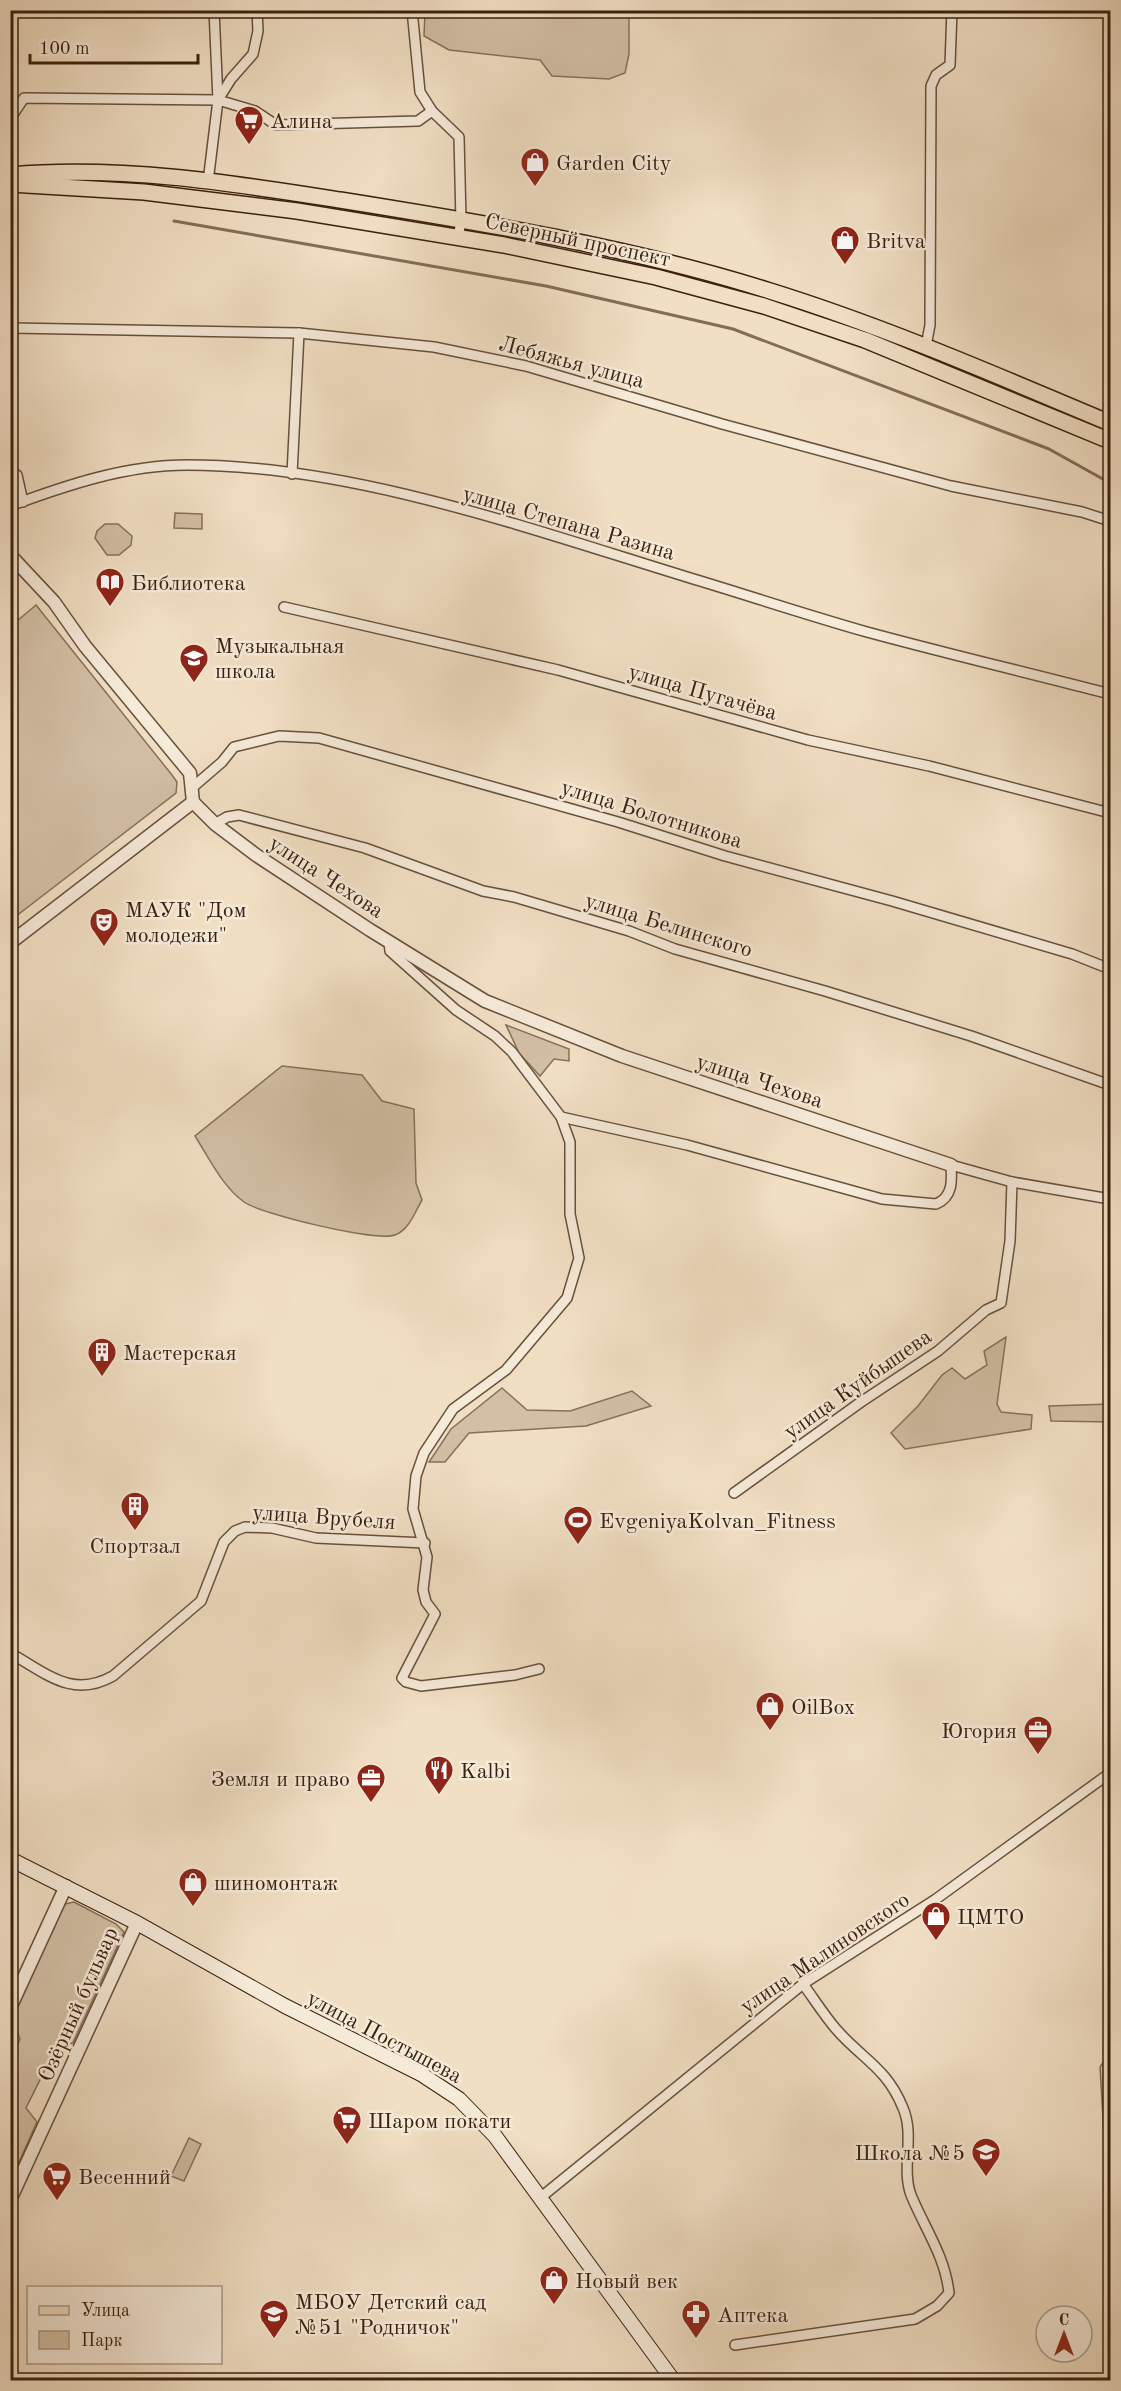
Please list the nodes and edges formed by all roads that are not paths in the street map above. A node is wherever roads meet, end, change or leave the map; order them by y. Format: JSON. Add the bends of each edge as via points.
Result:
{"nodes":[{"id":1,"x":214,"y":10,"type":"edge"},
{"id":2,"x":257,"y":10,"type":"edge"},
{"id":3,"x":412,"y":10,"type":"edge"},
{"id":4,"x":952,"y":10,"type":"edge"},
{"id":5,"x":218,"y":100,"type":"junction"},
{"id":6,"x":432,"y":111,"type":"junction"},
{"id":7,"x":10,"y":119,"type":"edge"},
{"id":8,"x":10,"y":175,"type":"edge"},
{"id":9,"x":208,"y":182,"type":"junction"},
{"id":10,"x":10,"y":184,"type":"edge"},
{"id":11,"x":461,"y":221,"type":"junction"},
{"id":12,"x":458,"y":238,"type":"junction"},
{"id":13,"x":661,"y":261,"type":"junction"},
{"id":14,"x":656,"y":277,"type":"junction"},
{"id":15,"x":10,"y":328,"type":"edge"},
{"id":16,"x":299,"y":333,"type":"junction"},
{"id":17,"x":926,"y":346,"type":"junction"},
{"id":18,"x":1110,"y":423,"type":"edge"},
{"id":19,"x":1110,"y":441,"type":"edge"},
{"id":20,"x":292,"y":474,"type":"junction"},
{"id":21,"x":17,"y":475,"type":"dead end"},
{"id":22,"x":23,"y":502,"type":"junction"},
{"id":23,"x":10,"y":506,"type":"edge"},
{"id":24,"x":1110,"y":521,"type":"edge"},
{"id":25,"x":10,"y":555,"type":"edge"},
{"id":26,"x":284,"y":608,"type":"dead end"},
{"id":27,"x":1110,"y":694,"type":"edge"},
{"id":28,"x":194,"y":787,"type":"junction"},
{"id":29,"x":193,"y":802,"type":"junction"},
{"id":30,"x":1110,"y":813,"type":"edge"},
{"id":31,"x":215,"y":824,"type":"junction"},
{"id":32,"x":389,"y":942,"type":"junction"},
{"id":33,"x":10,"y":944,"type":"edge"},
{"id":34,"x":1110,"y":969,"type":"edge"},
{"id":35,"x":1110,"y":1085,"type":"edge"},
{"id":36,"x":561,"y":1118,"type":"junction"},
{"id":37,"x":951,"y":1165,"type":"junction"},
{"id":38,"x":1012,"y":1182,"type":"junction"},
{"id":39,"x":1110,"y":1199,"type":"edge"},
{"id":40,"x":734,"y":1493,"type":"dead end"},
{"id":41,"x":425,"y":1543,"type":"junction"},
{"id":42,"x":10,"y":1653,"type":"edge"},
{"id":43,"x":539,"y":1669,"type":"dead end"},
{"id":44,"x":1110,"y":1773,"type":"edge"},
{"id":45,"x":10,"y":1859,"type":"edge"},
{"id":46,"x":66,"y":1886,"type":"junction"},
{"id":47,"x":137,"y":1923,"type":"junction"},
{"id":48,"x":803,"y":1984,"type":"junction"},
{"id":49,"x":10,"y":2008,"type":"edge"},
{"id":50,"x":540,"y":2198,"type":"junction"},
{"id":51,"x":10,"y":2200,"type":"edge"},
{"id":52,"x":735,"y":2345,"type":"dead end"},
{"id":53,"x":673,"y":2380,"type":"edge"}],
"edges":[{"from":1,"to":5,"type":"street"},
{"from":2,"to":5,"type":"street","via":[[253,54]]},
{"from":3,"to":6,"type":"street","via":[[420,92]]},
{"from":4,"to":17,"type":"street","via":[[951,65],[936,75],[931,86],[930,326]]},
{"from":5,"to":6,"type":"street","via":[[255,111],[276,125],[418,121]]},
{"from":5,"to":7,"type":"street","via":[[24,98]]},
{"from":5,"to":9,"type":"street"},
{"from":6,"to":11,"type":"street","via":[[459,136]]},
{"from":8,"to":9,"type":"main road","name":"Северный проспект","via":[[57,171]]},
{"from":9,"to":11,"type":"main road","name":"Северный проспект"},
{"from":10,"to":12,"type":"main road","name":"Северный проспект","via":[[215,200]]},
{"from":11,"to":12,"type":"street"},
{"from":11,"to":13,"type":"main road","name":"Северный проспект"},
{"from":12,"to":14,"type":"main road","name":"Северный проспект"},
{"from":13,"to":14,"type":"main road"},
{"from":13,"to":17,"type":"main road","name":"Северный проспект","via":[[770,290]]},
{"from":14,"to":19,"type":"main road","name":"Северный проспект","via":[[754,303],[865,340]]},
{"from":15,"to":16,"type":"street","name":"Лебяжья улица"},
{"from":16,"to":20,"type":"street"},
{"from":16,"to":24,"type":"street","name":"Лебяжья улица","via":[[434,347],[526,366],[951,486]]},
{"from":17,"to":18,"type":"main road","name":"Северный проспект"},
{"from":20,"to":22,"type":"street","name":"улица Степана Разина","via":[[205,465],[127,470]]},
{"from":20,"to":27,"type":"street","name":"улица Степана Разина","via":[[374,488],[457,509],[868,632]]},
{"from":21,"to":22,"type":"street"},
{"from":22,"to":23,"type":"street","name":"улица Степана Разина"},
{"from":25,"to":28,"type":"street","via":[[54,602],[85,646],[190,773]]},
{"from":26,"to":30,"type":"street","name":"улица Пугачёва","via":[[558,670],[808,740],[929,766]]},
{"from":28,"to":29,"type":"street"},
{"from":28,"to":34,"type":"street","name":"улица Болотникова","via":[[234,747],[279,736],[319,738],[892,901],[1072,954]]},
{"from":29,"to":31,"type":"street","name":"улица Чехова"},
{"from":29,"to":33,"type":"street"},
{"from":31,"to":32,"type":"street","name":"улица Чехова"},
{"from":31,"to":35,"type":"street","name":"улица Белинского","via":[[239,815],[365,848],[483,891],[825,991]]},
{"from":32,"to":36,"type":"street","via":[[390,951],[428,986],[512,1052]]},
{"from":32,"to":37,"type":"street","name":"улица Чехова","via":[[485,1000],[572,1037]]},
{"from":36,"to":37,"type":"street","via":[[687,1144],[882,1199],[936,1204],[945,1200],[950,1194]]},
{"from":36,"to":41,"type":"street","via":[[570,1142],[570,1214],[579,1258],[567,1298],[507,1370],[453,1408],[424,1453],[416,1476],[413,1509]]},
{"from":37,"to":38,"type":"street"},
{"from":38,"to":39,"type":"street"},
{"from":38,"to":40,"type":"street","name":"улица Куйбышева","via":[[1010,1240],[1001,1304],[986,1310],[938,1351]]},
{"from":41,"to":42,"type":"street","name":"улица Врубеля","via":[[316,1538],[272,1528],[245,1527],[224,1542],[201,1601],[100,1684],[81,1687],[61,1682]]},
{"from":41,"to":43,"type":"street","via":[[423,1590],[435,1614],[402,1678],[421,1686]]},
{"from":44,"to":48,"type":"street","name":"улица Малиновского","via":[[936,1899]]},
{"from":45,"to":46,"type":"main road","name":"улица Постышева"},
{"from":46,"to":47,"type":"main road","name":"улица Постышева"},
{"from":46,"to":49,"type":"street"},
{"from":47,"to":50,"type":"main road","name":"улица Постышева","via":[[285,2006],[442,2086],[489,2130]]},
{"from":47,"to":51,"type":"street","name":"Озёрный бульвар"},
{"from":48,"to":50,"type":"street","name":"улица Малиновского"},
{"from":48,"to":52,"type":"street","via":[[836,2030],[889,2081],[904,2110],[910,2193],[940,2252],[949,2293],[937,2306],[915,2319]]},
{"from":50,"to":53,"type":"main road","name":"улица Постышева"}]}
